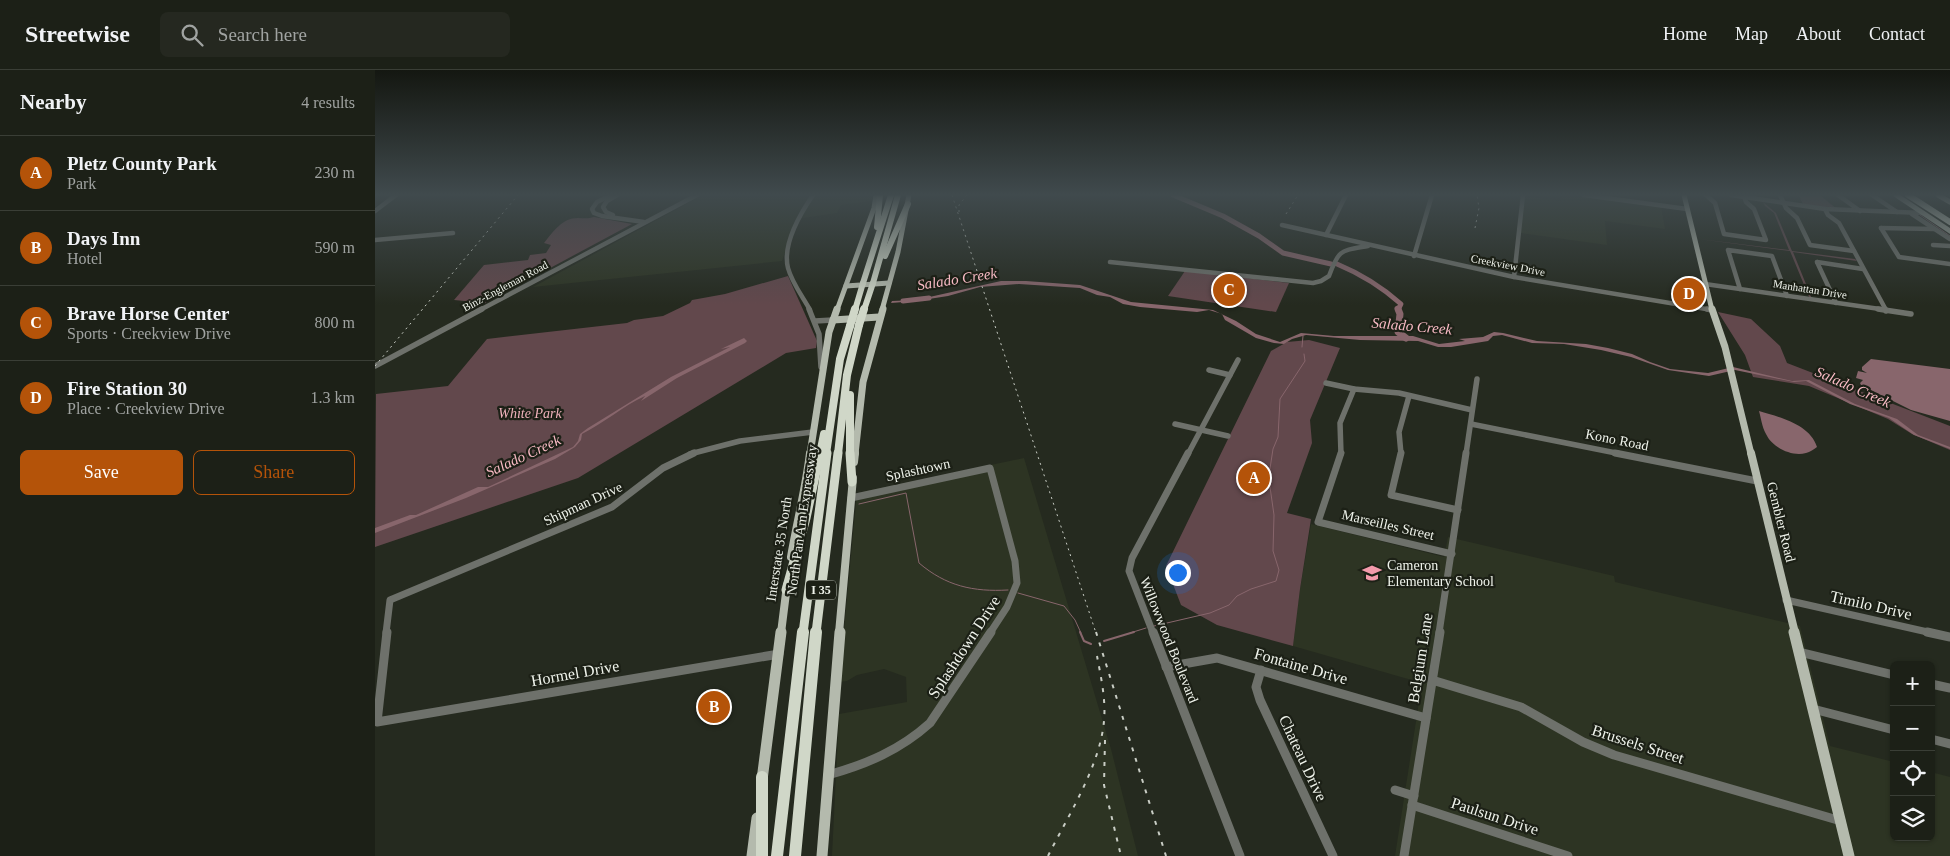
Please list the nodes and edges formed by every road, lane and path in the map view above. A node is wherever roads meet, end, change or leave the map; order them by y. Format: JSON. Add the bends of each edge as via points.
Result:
{"nodes":[{"id":1,"x":627,"y":232,"type":"edge"},
{"id":2,"x":795,"y":232,"type":"edge"},
{"id":3,"x":865,"y":232,"type":"edge"},
{"id":4,"x":878,"y":232,"type":"edge"},
{"id":5,"x":880,"y":232,"type":"edge"},
{"id":6,"x":888,"y":232,"type":"edge"},
{"id":7,"x":897,"y":232,"type":"edge"},
{"id":8,"x":901,"y":232,"type":"edge"},
{"id":9,"x":1305,"y":232,"type":"edge"},
{"id":10,"x":1328,"y":232,"type":"edge"},
{"id":11,"x":1421,"y":232,"type":"edge"},
{"id":12,"x":1519,"y":232,"type":"edge"},
{"id":13,"x":1692,"y":232,"type":"edge"},
{"id":14,"x":1723,"y":232,"type":"edge"},
{"id":15,"x":1763,"y":232,"type":"edge"},
{"id":16,"x":1803,"y":232,"type":"edge"},
{"id":17,"x":1844,"y":232,"type":"edge"},
{"id":18,"x":1883,"y":232,"type":"edge"},
{"id":19,"x":1938,"y":232,"type":"edge"},
{"id":20,"x":453,"y":233,"type":"dead end"},
{"id":21,"x":1326,"y":235,"type":"junction"},
{"id":22,"x":375,"y":240,"type":"edge"},
{"id":23,"x":1950,"y":240,"type":"edge"},
{"id":24,"x":877,"y":242,"type":"junction"},
{"id":25,"x":1933,"y":245,"type":"dead end"},
{"id":26,"x":1372,"y":246,"type":"junction"},
{"id":27,"x":1950,"y":246,"type":"edge"},
{"id":28,"x":1854,"y":251,"type":"junction"},
{"id":29,"x":1414,"y":256,"type":"junction"},
{"id":30,"x":1111,"y":262,"type":"dead end"},
{"id":31,"x":1950,"y":264,"type":"edge"},
{"id":32,"x":1863,"y":269,"type":"junction"},
{"id":33,"x":875,"y":274,"type":"junction"},
{"id":34,"x":1514,"y":277,"type":"junction"},
{"id":35,"x":889,"y":283,"type":"junction"},
{"id":36,"x":1705,"y":284,"type":"junction"},
{"id":37,"x":846,"y":286,"type":"junction"},
{"id":38,"x":1740,"y":289,"type":"junction"},
{"id":39,"x":1787,"y":296,"type":"junction"},
{"id":40,"x":1836,"y":303,"type":"junction"},
{"id":41,"x":1712,"y":310,"type":"junction"},
{"id":42,"x":1886,"y":311,"type":"junction"},
{"id":43,"x":1911,"y":314,"type":"dead end"},
{"id":44,"x":879,"y":317,"type":"junction"},
{"id":45,"x":814,"y":319,"type":"junction"},
{"id":46,"x":833,"y":320,"type":"junction"},
{"id":47,"x":855,"y":326,"type":"junction"},
{"id":48,"x":851,"y":359,"type":"junction"},
{"id":49,"x":1238,"y":360,"type":"dead end"},
{"id":50,"x":375,"y":366,"type":"edge"},
{"id":51,"x":1209,"y":370,"type":"dead end"},
{"id":52,"x":822,"y":374,"type":"junction"},
{"id":53,"x":1230,"y":374,"type":"junction"},
{"id":54,"x":1477,"y":379,"type":"dead end"},
{"id":55,"x":1326,"y":383,"type":"dead end"},
{"id":56,"x":1354,"y":389,"type":"junction"},
{"id":57,"x":1409,"y":396,"type":"junction"},
{"id":58,"x":833,"y":405,"type":"junction"},
{"id":59,"x":1472,"y":410,"type":"junction"},
{"id":60,"x":1175,"y":424,"type":"dead end"},
{"id":61,"x":1471,"y":424,"type":"junction"},
{"id":62,"x":1200,"y":429,"type":"junction"},
{"id":63,"x":813,"y":432,"type":"junction"},
{"id":64,"x":1228,"y":436,"type":"dead end"},
{"id":65,"x":1456,"y":465,"type":"dead end"},
{"id":66,"x":1465,"y":465,"type":"junction"},
{"id":67,"x":990,"y":468,"type":"joint"},
{"id":68,"x":852,"y":482,"type":"junction"},
{"id":69,"x":1757,"y":482,"type":"junction"},
{"id":70,"x":851,"y":498,"type":"junction"},
{"id":71,"x":1458,"y":510,"type":"junction"},
{"id":72,"x":1452,"y":554,"type":"junction"},
{"id":73,"x":786,"y":590,"type":"junction"},
{"id":74,"x":1786,"y":600,"type":"junction"},
{"id":75,"x":1950,"y":637,"type":"edge"},
{"id":76,"x":1799,"y":652,"type":"junction"},
{"id":77,"x":779,"y":654,"type":"junction"},
{"id":78,"x":1166,"y":667,"type":"junction"},
{"id":79,"x":1261,"y":670,"type":"junction"},
{"id":80,"x":1890,"y":673,"type":"edge"},
{"id":81,"x":1432,"y":680,"type":"junction"},
{"id":82,"x":1935,"y":685,"type":"edge"},
{"id":83,"x":1950,"y":688,"type":"edge"},
{"id":84,"x":1813,"y":709,"type":"junction"},
{"id":85,"x":1426,"y":718,"type":"junction"},
{"id":86,"x":377,"y":722,"type":"joint"},
{"id":87,"x":1890,"y":729,"type":"edge"},
{"id":88,"x":1935,"y":741,"type":"edge"},
{"id":89,"x":1950,"y":744,"type":"edge"},
{"id":90,"x":827,"y":775,"type":"junction"},
{"id":91,"x":762,"y":777,"type":"junction"},
{"id":92,"x":1395,"y":790,"type":"dead end"},
{"id":93,"x":1413,"y":801,"type":"junction"},
{"id":94,"x":1841,"y":821,"type":"junction"},
{"id":95,"x":752,"y":856,"type":"edge"},
{"id":96,"x":762,"y":856,"type":"edge"},
{"id":97,"x":777,"y":856,"type":"edge"},
{"id":98,"x":795,"y":856,"type":"edge"},
{"id":99,"x":822,"y":856,"type":"edge"},
{"id":100,"x":1239,"y":856,"type":"edge"},
{"id":101,"x":1333,"y":856,"type":"edge"},
{"id":102,"x":1404,"y":856,"type":"edge"},
{"id":103,"x":1568,"y":856,"type":"edge"},
{"id":104,"x":1849,"y":856,"type":"edge"}],
"edges":[{"from":1,"to":50,"type":"street","name":"Binz-Engleman Road"},
{"from":2,"to":45,"type":"street","via":[[786,256],[787,267]]},
{"from":3,"to":37,"type":"main road","name":"Interstate 35 North"},
{"from":4,"to":24,"type":"highway"},
{"from":5,"to":24,"type":"highway","name":"North Pan Am Expressway","number":"I 35"},
{"from":6,"to":33,"type":"highway","name":"North Pan Am Expressway","number":"I 35"},
{"from":7,"to":33,"type":"highway"},
{"from":8,"to":35,"type":"main road"},
{"from":9,"to":21,"type":"street"},
{"from":10,"to":21,"type":"street"},
{"from":11,"to":29,"type":"street"},
{"from":12,"to":34,"type":"street"},
{"from":13,"to":36,"type":"main road","name":"Gembler Road"},
{"from":14,"to":15,"type":"street","via":[[1766,240]]},
{"from":16,"to":28,"type":"street","via":[[1810,246]]},
{"from":17,"to":28,"type":"street"},
{"from":18,"to":31,"type":"street","via":[[1899,257]]},
{"from":19,"to":23,"type":"street"},
{"from":20,"to":22,"type":"street"},
{"from":21,"to":26,"type":"street"},
{"from":24,"to":47,"type":"highway","name":"North Pan Am Expressway","number":"I 35","bridge":true,"via":[[863,283]]},
{"from":25,"to":27,"type":"street"},
{"from":26,"to":29,"type":"street","name":"Creekview Drive"},
{"from":26,"to":30,"type":"street","name":"Creekview Drive","via":[[1338,254],[1330,277],[1313,282]]},
{"from":28,"to":32,"type":"street"},
{"from":29,"to":34,"type":"street","name":"Creekview Drive"},
{"from":32,"to":40,"type":"street","via":[[1817,262]]},
{"from":32,"to":42,"type":"street"},
{"from":33,"to":47,"type":"highway","name":"North Pan Am Expressway","number":"I 35","bridge":true},
{"from":34,"to":41,"type":"street","name":"Creekview Drive"},
{"from":35,"to":37,"type":"main road"},
{"from":35,"to":44,"type":"main road"},
{"from":36,"to":38,"type":"street","name":"Manhattan Drive"},
{"from":36,"to":41,"type":"main road","name":"Gembler Road"},
{"from":37,"to":46,"type":"main road","name":"Interstate 35 North"},
{"from":38,"to":39,"type":"street","name":"Manhattan Drive"},
{"from":38,"to":39,"type":"street","via":[[1728,250],[1772,256]]},
{"from":39,"to":40,"type":"street","name":"Manhattan Drive"},
{"from":40,"to":42,"type":"street","name":"Manhattan Drive"},
{"from":41,"to":69,"type":"main road","name":"Gembler Road","via":[[1725,347]]},
{"from":42,"to":43,"type":"street","name":"Manhattan Drive"},
{"from":44,"to":46,"type":"main road"},
{"from":44,"to":68,"type":"main road","via":[[863,382]]},
{"from":45,"to":46,"type":"street"},
{"from":45,"to":52,"type":"street","via":[[819,334]]},
{"from":46,"to":52,"type":"main road","name":"Interstate 35 North"},
{"from":47,"to":48,"type":"highway","name":"North Pan Am Expressway","number":"I 35"},
{"from":47,"to":58,"type":"highway","name":"North Pan Am Expressway","number":"I 35","via":[[840,359]]},
{"from":48,"to":68,"type":"highway"},
{"from":48,"to":98,"type":"highway","name":"North Pan Am Expressway","number":"I 35","via":[[811,676]]},
{"from":49,"to":53,"type":"street","name":"Willowwood Boulevard"},
{"from":51,"to":53,"type":"street"},
{"from":52,"to":63,"type":"main road","name":"Interstate 35 North"},
{"from":53,"to":62,"type":"street","name":"Willowwood Boulevard"},
{"from":54,"to":59,"type":"street","name":"Belgium Lane"},
{"from":55,"to":56,"type":"street"},
{"from":56,"to":57,"type":"street"},
{"from":56,"to":72,"type":"street","name":"Marseilles Street","via":[[1340,423],[1343,446],[1318,522]]},
{"from":57,"to":59,"type":"street"},
{"from":57,"to":71,"type":"street","via":[[1399,432],[1401,454],[1391,495]]},
{"from":58,"to":73,"type":"highway"},
{"from":58,"to":97,"type":"highway","name":"North Pan Am Expressway","number":"I 35"},
{"from":59,"to":61,"type":"street","name":"Belgium Lane"},
{"from":60,"to":62,"type":"street"},
{"from":61,"to":66,"type":"street","name":"Belgium Lane"},
{"from":61,"to":69,"type":"street","name":"Kono Road"},
{"from":62,"to":64,"type":"street"},
{"from":62,"to":78,"type":"street","name":"Willowwood Boulevard","via":[[1129,564],[1131,577]]},
{"from":63,"to":73,"type":"main road","name":"Interstate 35 North"},
{"from":63,"to":86,"type":"street","name":"Shipman Drive","via":[[696,451],[665,466],[631,495],[604,511],[390,600]]},
{"from":65,"to":66,"type":"street"},
{"from":66,"to":71,"type":"street","name":"Belgium Lane"},
{"from":67,"to":70,"type":"street","name":"Splashtown"},
{"from":67,"to":90,"type":"street","name":"Splashdown Drive","via":[[1015,561],[1017,583],[1011,599],[940,711],[923,730],[889,754]]},
{"from":68,"to":70,"type":"main road"},
{"from":69,"to":74,"type":"main road","name":"Gembler Road"},
{"from":70,"to":90,"type":"main road"},
{"from":71,"to":72,"type":"street","name":"Belgium Lane"},
{"from":72,"to":81,"type":"street","name":"Belgium Lane"},
{"from":73,"to":77,"type":"main road","name":"Interstate 35 North"},
{"from":74,"to":75,"type":"street","name":"Timilo Drive"},
{"from":74,"to":76,"type":"main road","name":"Gembler Road"},
{"from":76,"to":80,"type":"street"},
{"from":76,"to":84,"type":"main road","name":"Gembler Road"},
{"from":77,"to":86,"type":"street","name":"Hormel Drive"},
{"from":77,"to":91,"type":"main road","name":"Interstate 35 North"},
{"from":78,"to":79,"type":"street","name":"Fontaine Drive","via":[[1211,658]]},
{"from":78,"to":100,"type":"street","name":"Willowwood Boulevard"},
{"from":79,"to":85,"type":"street","name":"Fontaine Drive"},
{"from":79,"to":101,"type":"street","name":"Chateau Drive","via":[[1256,687],[1259,700]]},
{"from":81,"to":85,"type":"street","name":"Belgium Lane"},
{"from":81,"to":94,"type":"street","name":"Brussels Street","via":[[1521,707],[1583,742],[1614,755]]},
{"from":82,"to":83,"type":"street"},
{"from":84,"to":87,"type":"street"},
{"from":84,"to":94,"type":"main road","name":"Gembler Road"},
{"from":85,"to":93,"type":"street","name":"Belgium Lane"},
{"from":88,"to":89,"type":"street"},
{"from":90,"to":99,"type":"main road"},
{"from":91,"to":95,"type":"main road","name":"Interstate 35 North"},
{"from":91,"to":96,"type":"highway"},
{"from":92,"to":93,"type":"street"},
{"from":93,"to":102,"type":"street","name":"Belgium Lane"},
{"from":93,"to":103,"type":"street","name":"Paulsun Drive"},
{"from":94,"to":104,"type":"main road","name":"Gembler Road"}]}
